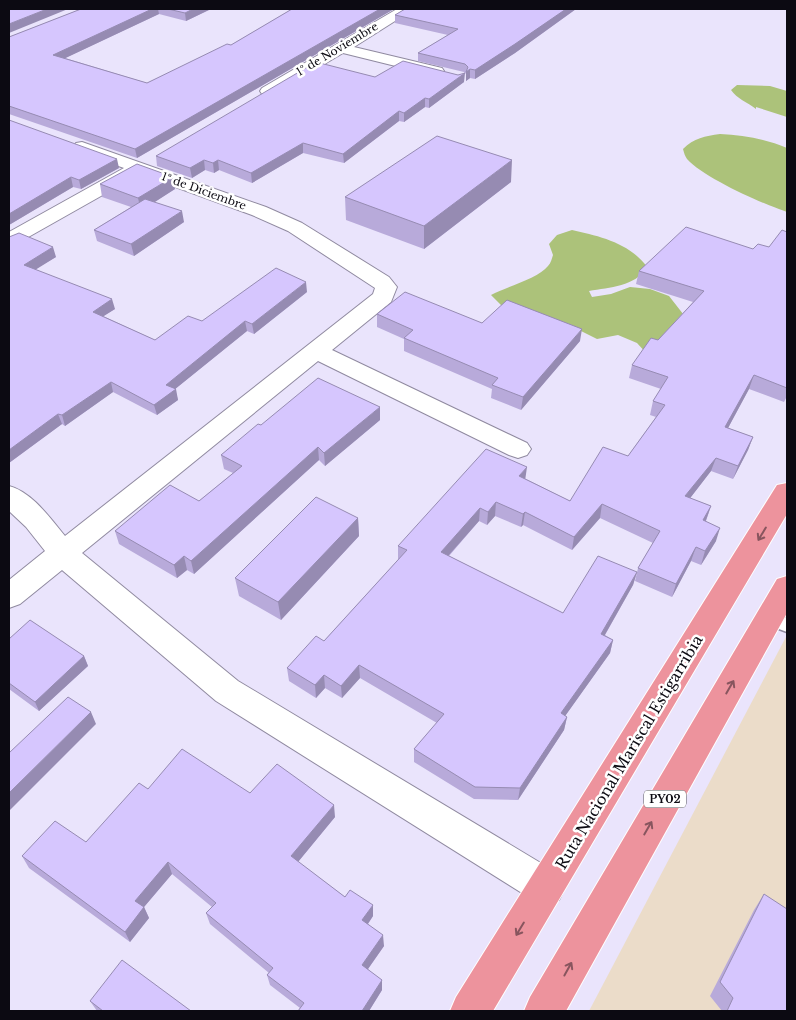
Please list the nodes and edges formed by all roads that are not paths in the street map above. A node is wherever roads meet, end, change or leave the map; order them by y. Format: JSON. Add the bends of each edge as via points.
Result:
{"nodes":[{"id":1,"x":407,"y":9,"type":"edge"},
{"id":2,"x":340,"y":48,"type":"junction"},
{"id":3,"x":449,"y":75,"type":"edge"},
{"id":4,"x":256,"y":97,"type":"edge"},
{"id":5,"x":67,"y":141,"type":"edge"},
{"id":6,"x":155,"y":157,"type":"edge"},
{"id":7,"x":138,"y":167,"type":"junction"},
{"id":8,"x":9,"y":240,"type":"edge"},
{"id":9,"x":316,"y":351,"type":"junction"},
{"id":10,"x":518,"y":449,"type":"dead end"},
{"id":11,"x":787,"y":492,"type":"edge"},
{"id":12,"x":9,"y":496,"type":"edge"},
{"id":13,"x":63,"y":554,"type":"junction"},
{"id":14,"x":787,"y":587,"type":"edge"},
{"id":15,"x":9,"y":596,"type":"edge"},
{"id":16,"x":778,"y":622,"type":"edge"},
{"id":17,"x":546,"y":887,"type":"junction"},
{"id":18,"x":470,"y":1011,"type":"edge"},
{"id":19,"x":544,"y":1011,"type":"edge"}],
"edges":[{"from":1,"to":2,"type":"street","name":"1º de Noviembre"},
{"from":2,"to":3,"type":"street"},
{"from":2,"to":4,"type":"street","name":"1º de Noviembre"},
{"from":5,"to":7,"type":"street","name":"1º de Diciembre"},
{"from":6,"to":7,"type":"street"},
{"from":7,"to":8,"type":"street"},
{"from":7,"to":9,"type":"street","name":"1º de Diciembre","via":[[295,227],[386,287],[383,297]]},
{"from":9,"to":10,"type":"street"},
{"from":9,"to":13,"type":"street"},
{"from":11,"to":17,"type":"highway","name":"Ruta Nacional Mariscal Estigarribia","one_way":true},
{"from":12,"to":13,"type":"street","via":[[36,520]]},
{"from":13,"to":15,"type":"street"},
{"from":13,"to":17,"type":"street","via":[[227,691]]},
{"from":14,"to":16,"type":"highway","number":"PY02"},
{"from":19,"to":16,"type":"highway","number":"PY02","one_way":true},
{"from":17,"to":18,"type":"highway","name":"Ruta Nacional Mariscal Estigarribia","one_way":true}]}
